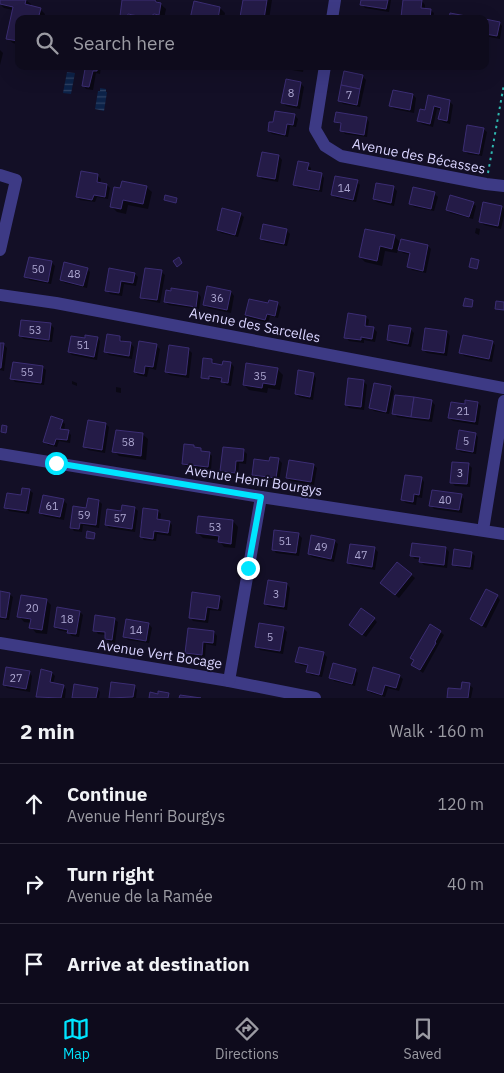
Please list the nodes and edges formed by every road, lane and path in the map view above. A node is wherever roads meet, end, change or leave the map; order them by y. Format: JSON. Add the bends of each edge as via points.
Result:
{"nodes":[{"id":1,"x":335,"y":0,"type":"edge"},
{"id":2,"x":333,"y":15,"type":"edge"},
{"id":3,"x":324,"y":70,"type":"edge"},
{"id":4,"x":504,"y":84,"type":"edge"},
{"id":5,"x":0,"y":175,"type":"edge"},
{"id":6,"x":486,"y":184,"type":"junction"},
{"id":7,"x":504,"y":186,"type":"edge"},
{"id":8,"x":0,"y":250,"type":"edge"},
{"id":9,"x":0,"y":296,"type":"edge"},
{"id":10,"x":504,"y":388,"type":"edge"},
{"id":11,"x":504,"y":401,"type":"edge"},
{"id":12,"x":0,"y":454,"type":"edge"},
{"id":13,"x":261,"y":497,"type":"junction"},
{"id":14,"x":483,"y":530,"type":"junction"},
{"id":15,"x":504,"y":534,"type":"edge"},
{"id":16,"x":0,"y":643,"type":"edge"},
{"id":17,"x":229,"y":681,"type":"junction"},
{"id":18,"x":315,"y":698,"type":"edge"}],
"edges":[{"from":1,"to":2,"type":"street"},
{"from":3,"to":6,"type":"street","name":"Avenue des Bécasses","via":[[315,129],[325,146],[341,156]]},
{"from":4,"to":6,"type":"path"},
{"from":5,"to":8,"type":"street","via":[[16,180]]},
{"from":6,"to":7,"type":"street","name":"Avenue des Bécasses"},
{"from":9,"to":10,"type":"street","name":"Avenue des Sarcelles","via":[[56,303]]},
{"from":11,"to":14,"type":"street"},
{"from":12,"to":13,"type":"street","name":"Avenue Henri Bourgys"},
{"from":13,"to":14,"type":"street","name":"Avenue Henri Bourgys"},
{"from":13,"to":17,"type":"street"},
{"from":14,"to":15,"type":"street","name":"Avenue Henri Bourgys"},
{"from":16,"to":17,"type":"street","name":"Avenue Vert Bocage"},
{"from":17,"to":18,"type":"street","name":"Avenue Vert Bocage"}]}
